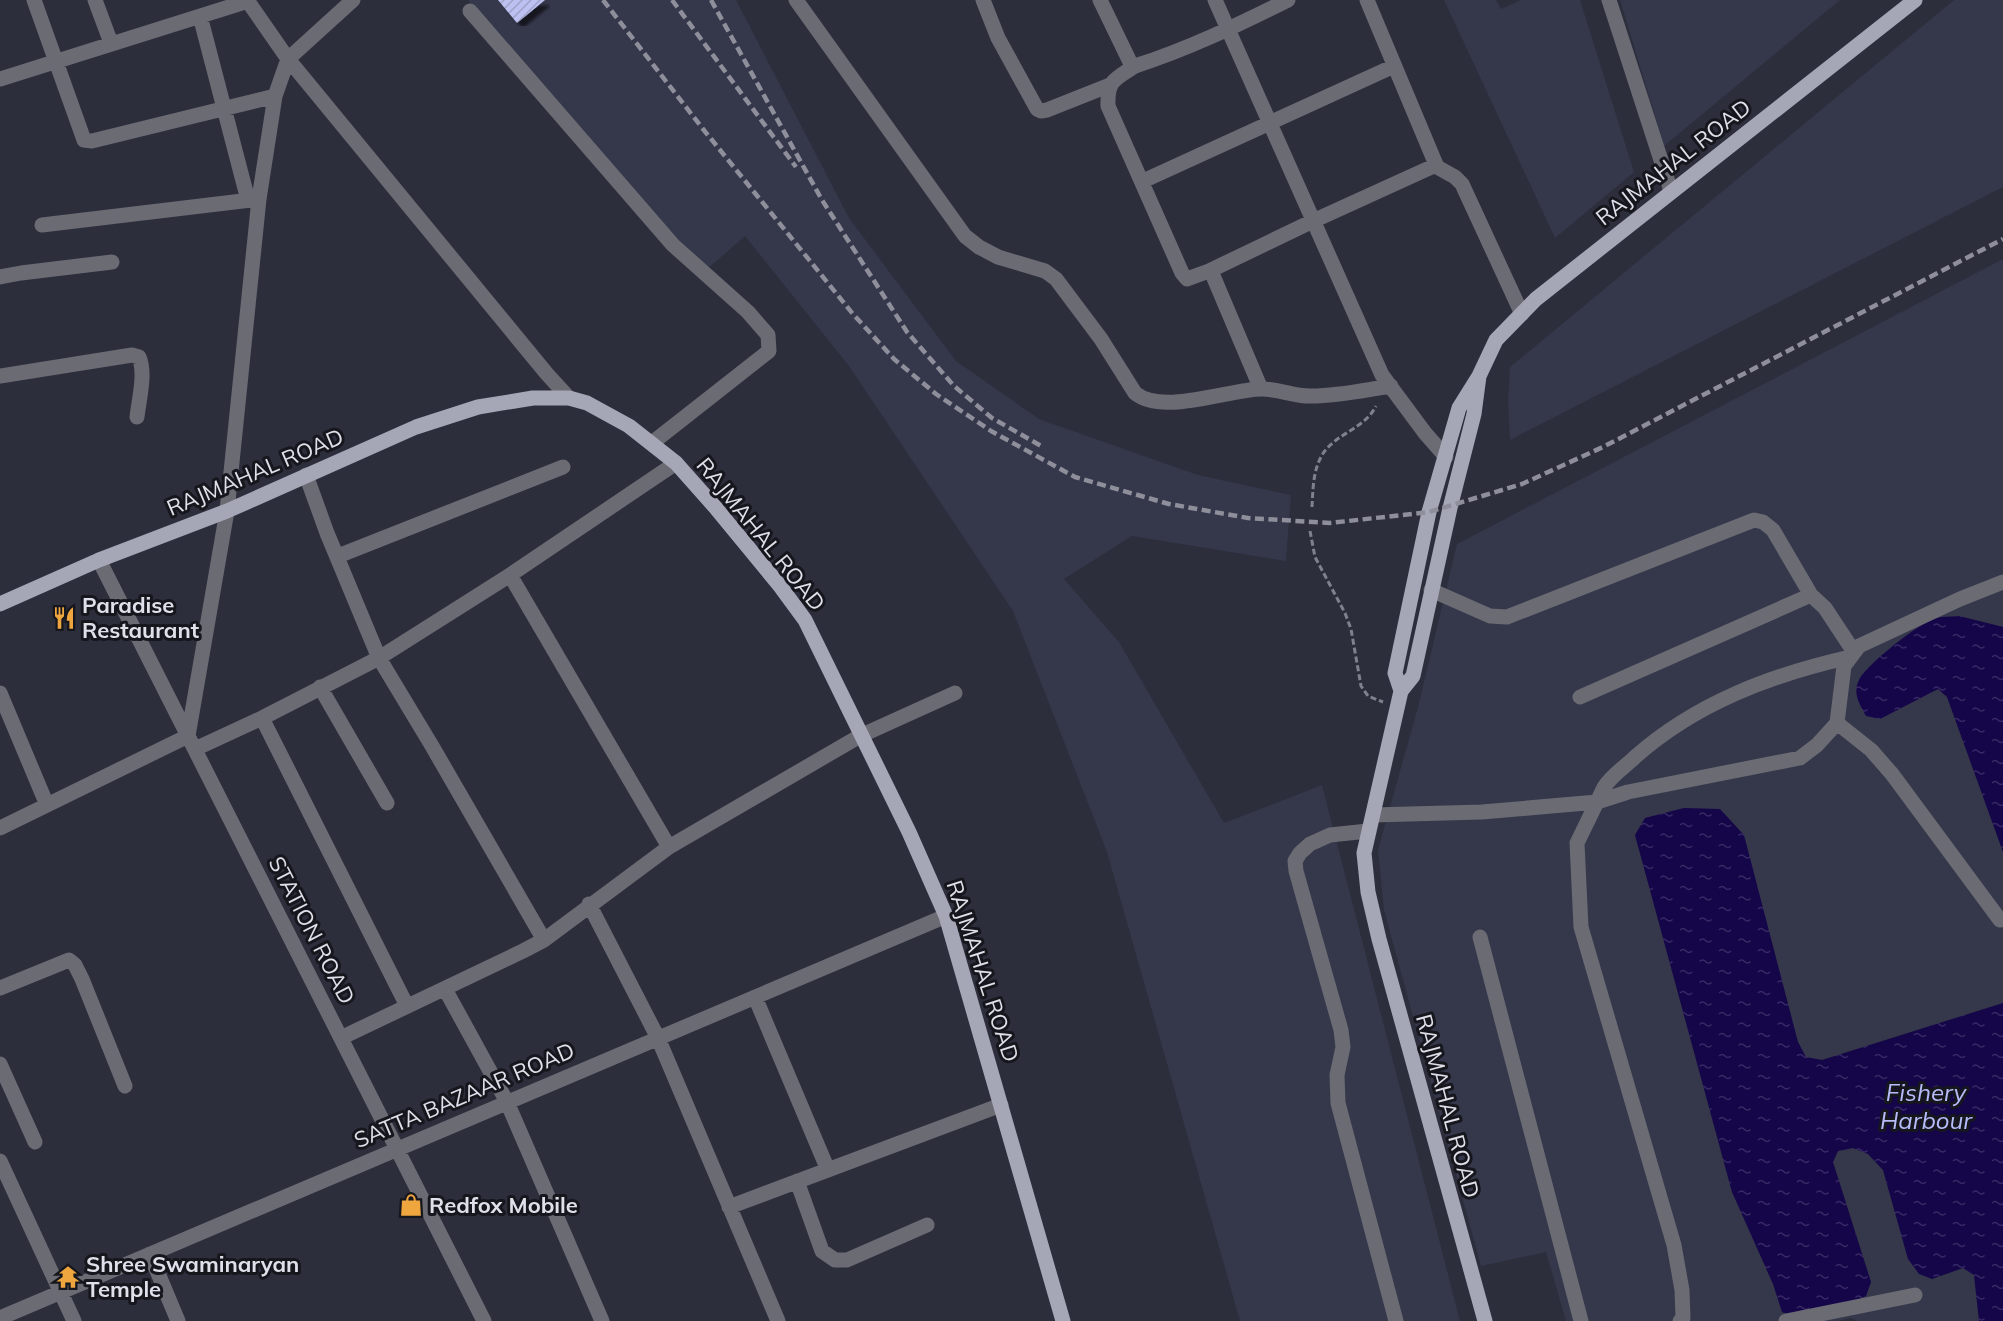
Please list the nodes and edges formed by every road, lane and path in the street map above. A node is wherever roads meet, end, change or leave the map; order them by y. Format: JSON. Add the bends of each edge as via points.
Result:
{"nodes":[{"id":1,"x":34,"y":0,"type":"edge"},
{"id":2,"x":95,"y":0,"type":"edge"},
{"id":3,"x":248,"y":0,"type":"edge"},
{"id":4,"x":353,"y":0,"type":"edge"},
{"id":5,"x":796,"y":0,"type":"edge"},
{"id":6,"x":983,"y":0,"type":"edge"},
{"id":7,"x":1100,"y":0,"type":"edge"},
{"id":8,"x":1215,"y":0,"type":"edge"},
{"id":9,"x":1288,"y":0,"type":"edge"},
{"id":10,"x":1367,"y":0,"type":"edge"},
{"id":11,"x":1609,"y":0,"type":"edge"},
{"id":12,"x":1915,"y":0,"type":"edge"},
{"id":13,"x":470,"y":11,"type":"dead end"},
{"id":14,"x":200,"y":16,"type":"junction"},
{"id":15,"x":1228,"y":30,"type":"junction"},
{"id":16,"x":111,"y":43,"type":"junction"},
{"id":17,"x":288,"y":59,"type":"junction"},
{"id":18,"x":56,"y":61,"type":"junction"},
{"id":19,"x":1135,"y":66,"type":"junction"},
{"id":20,"x":1394,"y":66,"type":"junction"},
{"id":21,"x":0,"y":79,"type":"edge"},
{"id":22,"x":1110,"y":85,"type":"junction"},
{"id":23,"x":275,"y":96,"type":"junction"},
{"id":24,"x":225,"y":109,"type":"junction"},
{"id":25,"x":1268,"y":122,"type":"junction"},
{"id":26,"x":1436,"y":165,"type":"junction"},
{"id":27,"x":1143,"y":181,"type":"junction"},
{"id":28,"x":1671,"y":191,"type":"junction"},
{"id":29,"x":254,"y":200,"type":"junction"},
{"id":30,"x":1313,"y":221,"type":"junction"},
{"id":31,"x":42,"y":225,"type":"dead end"},
{"id":32,"x":112,"y":262,"type":"dead end"},
{"id":33,"x":1210,"y":270,"type":"junction"},
{"id":34,"x":0,"y":277,"type":"edge"},
{"id":35,"x":1522,"y":314,"type":"junction"},
{"id":36,"x":0,"y":376,"type":"edge"},
{"id":37,"x":1479,"y":376,"type":"junction"},
{"id":38,"x":1386,"y":387,"type":"junction"},
{"id":39,"x":1261,"y":389,"type":"junction"},
{"id":40,"x":569,"y":398,"type":"junction"},
{"id":41,"x":137,"y":417,"type":"dead end"},
{"id":42,"x":652,"y":443,"type":"junction"},
{"id":43,"x":1446,"y":457,"type":"junction"},
{"id":44,"x":676,"y":463,"type":"junction"},
{"id":45,"x":563,"y":467,"type":"dead end"},
{"id":46,"x":306,"y":475,"type":"junction"},
{"id":47,"x":1312,"y":507,"type":"dead end"},
{"id":48,"x":226,"y":511,"type":"junction"},
{"id":49,"x":1310,"y":531,"type":"dead end"},
{"id":50,"x":338,"y":556,"type":"junction"},
{"id":51,"x":99,"y":560,"type":"junction"},
{"id":52,"x":510,"y":575,"type":"junction"},
{"id":53,"x":2003,"y":582,"type":"edge"},
{"id":54,"x":1431,"y":590,"type":"junction"},
{"id":55,"x":1811,"y":595,"type":"junction"},
{"id":56,"x":0,"y":604,"type":"edge"},
{"id":57,"x":1852,"y":655,"type":"junction"},
{"id":58,"x":379,"y":658,"type":"junction"},
{"id":59,"x":320,"y":687,"type":"junction"},
{"id":60,"x":1401,"y":691,"type":"junction"},
{"id":61,"x":0,"y":693,"type":"edge"},
{"id":62,"x":956,"y":693,"type":"dead end"},
{"id":63,"x":1580,"y":697,"type":"dead end"},
{"id":64,"x":1396,"y":707,"type":"junction"},
{"id":65,"x":1838,"y":717,"type":"junction"},
{"id":66,"x":262,"y":718,"type":"junction"},
{"id":67,"x":860,"y":736,"type":"junction"},
{"id":68,"x":191,"y":743,"type":"junction"},
{"id":69,"x":1597,"y":802,"type":"junction"},
{"id":70,"x":387,"y":803,"type":"dead end"},
{"id":71,"x":47,"y":805,"type":"junction"},
{"id":72,"x":1373,"y":815,"type":"junction"},
{"id":73,"x":0,"y":828,"type":"edge"},
{"id":74,"x":1368,"y":831,"type":"junction"},
{"id":75,"x":669,"y":847,"type":"junction"},
{"id":76,"x":589,"y":904,"type":"junction"},
{"id":77,"x":946,"y":916,"type":"junction"},
{"id":78,"x":2000,"y":920,"type":"dead end"},
{"id":79,"x":1480,"y":937,"type":"dead end"},
{"id":80,"x":544,"y":939,"type":"junction"},
{"id":81,"x":0,"y":988,"type":"edge"},
{"id":82,"x":445,"y":989,"type":"junction"},
{"id":83,"x":755,"y":997,"type":"junction"},
{"id":84,"x":406,"y":1006,"type":"junction"},
{"id":85,"x":658,"y":1038,"type":"junction"},
{"id":86,"x":342,"y":1040,"type":"junction"},
{"id":87,"x":0,"y":1064,"type":"edge"},
{"id":88,"x":125,"y":1086,"type":"dead end"},
{"id":89,"x":507,"y":1102,"type":"junction"},
{"id":90,"x":1001,"y":1105,"type":"junction"},
{"id":91,"x":35,"y":1142,"type":"dead end"},
{"id":92,"x":396,"y":1148,"type":"junction"},
{"id":93,"x":0,"y":1161,"type":"edge"},
{"id":94,"x":828,"y":1170,"type":"junction"},
{"id":95,"x":797,"y":1182,"type":"junction"},
{"id":96,"x":729,"y":1208,"type":"junction"},
{"id":97,"x":927,"y":1225,"type":"dead end"},
{"id":98,"x":150,"y":1254,"type":"junction"},
{"id":99,"x":61,"y":1292,"type":"junction"},
{"id":100,"x":1915,"y":1295,"type":"dead end"},
{"id":101,"x":0,"y":1318,"type":"edge"},
{"id":102,"x":74,"y":1321,"type":"edge"},
{"id":103,"x":178,"y":1321,"type":"edge"},
{"id":104,"x":484,"y":1321,"type":"edge"},
{"id":105,"x":602,"y":1321,"type":"edge"},
{"id":106,"x":778,"y":1321,"type":"edge"},
{"id":107,"x":1063,"y":1321,"type":"edge"},
{"id":108,"x":1396,"y":1321,"type":"edge"},
{"id":109,"x":1485,"y":1321,"type":"edge"},
{"id":110,"x":1581,"y":1321,"type":"edge"},
{"id":111,"x":1680,"y":1321,"type":"edge"},
{"id":112,"x":1788,"y":1321,"type":"edge"}],
"edges":[{"from":1,"to":18,"type":"street"},
{"from":2,"to":16,"type":"street"},
{"from":3,"to":14,"type":"street"},
{"from":3,"to":17,"type":"street"},
{"from":4,"to":17,"type":"street"},
{"from":5,"to":39,"type":"street","via":[[965,236],[998,257],[1045,271],[1056,279],[1143,400],[1207,399]]},
{"from":6,"to":22,"type":"street","via":[[998,38],[1037,109],[1041,111]]},
{"from":7,"to":19,"type":"street"},
{"from":8,"to":15,"type":"street"},
{"from":9,"to":15,"type":"street"},
{"from":10,"to":20,"type":"street"},
{"from":11,"to":28,"type":"street"},
{"from":12,"to":28,"type":"main road","name":"RAJMAHAL ROAD"},
{"from":13,"to":42,"type":"street","via":[[673,245],[768,335],[769,351]]},
{"from":14,"to":16,"type":"street"},
{"from":14,"to":24,"type":"street"},
{"from":15,"to":19,"type":"street"},
{"from":15,"to":25,"type":"street"},
{"from":16,"to":18,"type":"street"},
{"from":17,"to":23,"type":"street"},
{"from":17,"to":40,"type":"street"},
{"from":18,"to":21,"type":"street"},
{"from":18,"to":24,"type":"street","via":[[84,140]]},
{"from":19,"to":22,"type":"street"},
{"from":20,"to":25,"type":"street"},
{"from":20,"to":26,"type":"street"},
{"from":22,"to":27,"type":"street","via":[[1108,106]]},
{"from":23,"to":24,"type":"street"},
{"from":23,"to":29,"type":"street"},
{"from":24,"to":29,"type":"street"},
{"from":25,"to":27,"type":"street"},
{"from":25,"to":30,"type":"street"},
{"from":26,"to":30,"type":"street"},
{"from":26,"to":35,"type":"street","via":[[1462,184]]},
{"from":27,"to":33,"type":"street","via":[[1182,273],[1187,279]]},
{"from":28,"to":35,"type":"main road","name":"RAJMAHAL ROAD"},
{"from":29,"to":31,"type":"street"},
{"from":29,"to":48,"type":"street"},
{"from":30,"to":33,"type":"street"},
{"from":30,"to":38,"type":"street"},
{"from":32,"to":34,"type":"street"},
{"from":33,"to":39,"type":"street"},
{"from":35,"to":37,"type":"main road","name":"RAJMAHAL ROAD","via":[[1496,340]]},
{"from":36,"to":41,"type":"street","via":[[139,357],[142,363]]},
{"from":37,"to":43,"type":"main road","name":"RAJMAHAL ROAD","via":[[1459,408]]},
{"from":37,"to":54,"type":"main road","name":"RAJMAHAL ROAD","via":[[1474,414]]},
{"from":38,"to":39,"type":"street","via":[[1311,396]]},
{"from":38,"to":43,"type":"street"},
{"from":38,"to":47,"type":"path","via":[[1372,413],[1324,452],[1314,474]]},
{"from":40,"to":42,"type":"main road","name":"RAJMAHAL ROAD","via":[[610,415]]},
{"from":40,"to":46,"type":"main road","name":"RAJMAHAL ROAD","via":[[533,398],[478,407],[416,427]]},
{"from":42,"to":44,"type":"main road","name":"RAJMAHAL ROAD"},
{"from":43,"to":60,"type":"main road","name":"RAJMAHAL ROAD","via":[[1429,512],[1395,673]]},
{"from":44,"to":52,"type":"street"},
{"from":44,"to":67,"type":"main road","name":"RAJMAHAL ROAD","via":[[805,620]]},
{"from":45,"to":50,"type":"street"},
{"from":46,"to":48,"type":"main road","name":"RAJMAHAL ROAD"},
{"from":46,"to":50,"type":"street"},
{"from":48,"to":51,"type":"main road","name":"RAJMAHAL ROAD"},
{"from":48,"to":68,"type":"street"},
{"from":49,"to":64,"type":"path","via":[[1315,557],[1351,629],[1361,686],[1368,696]]},
{"from":50,"to":58,"type":"street"},
{"from":51,"to":56,"type":"main road","name":"RAJMAHAL ROAD"},
{"from":51,"to":68,"type":"street","name":"STATION ROAD"},
{"from":52,"to":58,"type":"street"},
{"from":52,"to":75,"type":"street"},
{"from":53,"to":57,"type":"street","via":[[1859,646]]},
{"from":54,"to":55,"type":"street","via":[[1490,616],[1507,617],[1754,520],[1773,530]]},
{"from":54,"to":60,"type":"main road","name":"RAJMAHAL ROAD","via":[[1413,676]]},
{"from":55,"to":57,"type":"street","via":[[1825,608]]},
{"from":55,"to":63,"type":"street"},
{"from":57,"to":65,"type":"street","via":[[1844,666]]},
{"from":57,"to":69,"type":"street","via":[[1764,680],[1708,706],[1650,745],[1605,785]]},
{"from":58,"to":59,"type":"street"},
{"from":58,"to":80,"type":"street"},
{"from":59,"to":66,"type":"street"},
{"from":59,"to":70,"type":"street"},
{"from":60,"to":64,"type":"main road","name":"RAJMAHAL ROAD"},
{"from":61,"to":71,"type":"street"},
{"from":62,"to":67,"type":"street"},
{"from":64,"to":72,"type":"main road","name":"RAJMAHAL ROAD"},
{"from":65,"to":69,"type":"street","via":[[1817,745],[1800,758],[1628,792]]},
{"from":65,"to":78,"type":"street","via":[[1892,774]]},
{"from":66,"to":68,"type":"street"},
{"from":66,"to":84,"type":"street"},
{"from":67,"to":75,"type":"street"},
{"from":67,"to":77,"type":"main road","name":"RAJMAHAL ROAD"},
{"from":68,"to":71,"type":"street"},
{"from":68,"to":86,"type":"street","name":"STATION ROAD"},
{"from":69,"to":72,"type":"street","via":[[1482,812]]},
{"from":69,"to":111,"type":"street","via":[[1577,843],[1581,927],[1674,1245],[1682,1290]]},
{"from":71,"to":73,"type":"street"},
{"from":72,"to":74,"type":"main road","name":"RAJMAHAL ROAD"},
{"from":74,"to":108,"type":"street","via":[[1330,835],[1310,844],[1295,861],[1341,1030],[1338,1103]]},
{"from":74,"to":109,"type":"main road","name":"RAJMAHAL ROAD","via":[[1364,853],[1379,939]]},
{"from":75,"to":76,"type":"street"},
{"from":76,"to":80,"type":"street"},
{"from":76,"to":85,"type":"street"},
{"from":77,"to":83,"type":"street","name":"SATTA BAZAAR ROAD"},
{"from":77,"to":90,"type":"main road","name":"RAJMAHAL ROAD"},
{"from":79,"to":110,"type":"street"},
{"from":80,"to":82,"type":"street"},
{"from":81,"to":88,"type":"street","via":[[69,960],[82,979]]},
{"from":82,"to":84,"type":"street"},
{"from":82,"to":89,"type":"street"},
{"from":83,"to":85,"type":"street","name":"SATTA BAZAAR ROAD"},
{"from":83,"to":94,"type":"street"},
{"from":84,"to":86,"type":"street"},
{"from":85,"to":89,"type":"street","name":"SATTA BAZAAR ROAD"},
{"from":85,"to":96,"type":"street"},
{"from":86,"to":92,"type":"street","name":"STATION ROAD"},
{"from":87,"to":91,"type":"street"},
{"from":89,"to":92,"type":"street","name":"SATTA BAZAAR ROAD"},
{"from":89,"to":105,"type":"street"},
{"from":90,"to":94,"type":"street"},
{"from":90,"to":107,"type":"main road","name":"RAJMAHAL ROAD"},
{"from":92,"to":98,"type":"street","name":"SATTA BAZAAR ROAD"},
{"from":92,"to":104,"type":"street","name":"STATION ROAD"},
{"from":93,"to":99,"type":"street"},
{"from":94,"to":95,"type":"street"},
{"from":95,"to":96,"type":"street"},
{"from":95,"to":97,"type":"street","via":[[822,1251],[835,1260],[847,1260]]},
{"from":96,"to":106,"type":"street"},
{"from":98,"to":99,"type":"street","name":"SATTA BAZAAR ROAD"},
{"from":98,"to":103,"type":"street"},
{"from":99,"to":101,"type":"street","name":"SATTA BAZAAR ROAD"},
{"from":99,"to":102,"type":"street"},
{"from":100,"to":112,"type":"street"}]}
